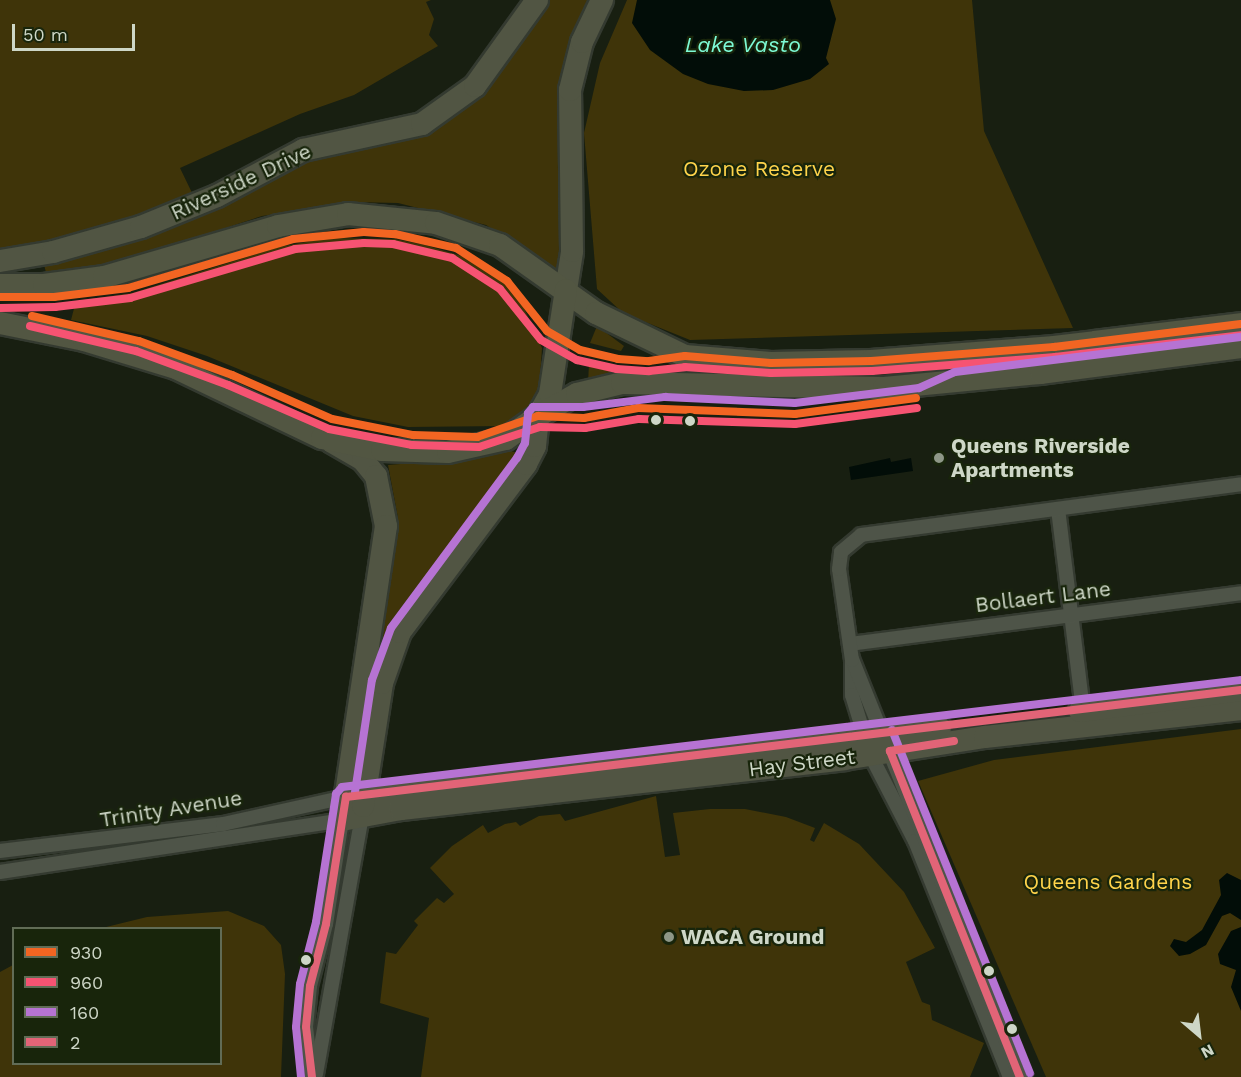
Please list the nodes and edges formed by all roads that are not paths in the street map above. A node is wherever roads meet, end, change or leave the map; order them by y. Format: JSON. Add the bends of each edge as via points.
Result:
{"nodes":[{"id":1,"x":537,"y":0,"type":"edge"},
{"id":2,"x":602,"y":0,"type":"edge"},
{"id":3,"x":0,"y":261,"type":"edge"},
{"id":4,"x":0,"y":285,"type":"edge"},
{"id":5,"x":566,"y":290,"type":"junction"},
{"id":6,"x":0,"y":322,"type":"edge"},
{"id":7,"x":1241,"y":324,"type":"edge"},
{"id":8,"x":1241,"y":347,"type":"edge"},
{"id":9,"x":538,"y":416,"type":"junction"},
{"id":10,"x":322,"y":438,"type":"junction"},
{"id":11,"x":1241,"y":484,"type":"edge"},
{"id":12,"x":1058,"y":509,"type":"junction"},
{"id":13,"x":1241,"y":593,"type":"edge"},
{"id":14,"x":1071,"y":615,"type":"junction"},
{"id":15,"x":850,"y":644,"type":"junction"},
{"id":16,"x":1241,"y":690,"type":"edge"},
{"id":17,"x":1241,"y":709,"type":"edge"},
{"id":18,"x":1083,"y":711,"type":"junction"},
{"id":19,"x":876,"y":744,"type":"junction"},
{"id":20,"x":354,"y":807,"type":"junction"},
{"id":21,"x":0,"y":851,"type":"edge"},
{"id":22,"x":0,"y":872,"type":"edge"},
{"id":23,"x":314,"y":1077,"type":"edge"},
{"id":24,"x":1010,"y":1077,"type":"edge"},
{"id":25,"x":1020,"y":1077,"type":"edge"}],
"edges":[{"from":1,"to":3,"type":"main road","name":"Riverside Drive","via":[[475,86],[422,124],[303,150],[217,196],[141,227],[53,252]]},
{"from":2,"to":5,"type":"main road","via":[[582,42],[570,90],[572,251]]},
{"from":4,"to":5,"type":"highway","via":[[44,285],[104,277],[278,225],[348,214],[409,218],[470,232],[500,245]]},
{"from":5,"to":7,"type":"highway","via":[[628,331],[685,356],[771,363],[871,361],[1054,347]]},
{"from":5,"to":9,"type":"highway","via":[[550,394]]},
{"from":6,"to":10,"type":"highway","via":[[84,340],[176,368]]},
{"from":8,"to":9,"type":"highway","via":[[1041,373],[884,388],[622,383],[577,394]]},
{"from":9,"to":10,"type":"highway","via":[[506,439],[448,452],[382,450]]},
{"from":9,"to":20,"type":"main road","via":[[535,446],[526,464],[400,632],[382,683]]},
{"from":10,"to":20,"type":"main road","via":[[348,449],[376,476],[386,526]]},
{"from":11,"to":12,"type":"street"},
{"from":12,"to":14,"type":"street"},
{"from":12,"to":15,"type":"street","via":[[861,535],[844,548],[839,563]]},
{"from":13,"to":14,"type":"street","name":"Bollaert Lane"},
{"from":14,"to":15,"type":"street","name":"Bollaert Lane"},
{"from":14,"to":18,"type":"street"},
{"from":15,"to":19,"type":"street","via":[[852,695]]},
{"from":16,"to":18,"type":"main road","name":"Hay Street"},
{"from":17,"to":19,"type":"main road","name":"Hay Street"},
{"from":18,"to":19,"type":"main road","name":"Hay Street"},
{"from":19,"to":20,"type":"main road","name":"Hay Street"},
{"from":19,"to":24,"type":"street"},
{"from":19,"to":25,"type":"street"},
{"from":20,"to":21,"type":"street","name":"Trinity Avenue"},
{"from":20,"to":22,"type":"street","name":"Trinity Avenue"},
{"from":20,"to":23,"type":"street"},
{"from":20,"to":23,"type":"street","via":[[310,986],[306,1027]]}]}
